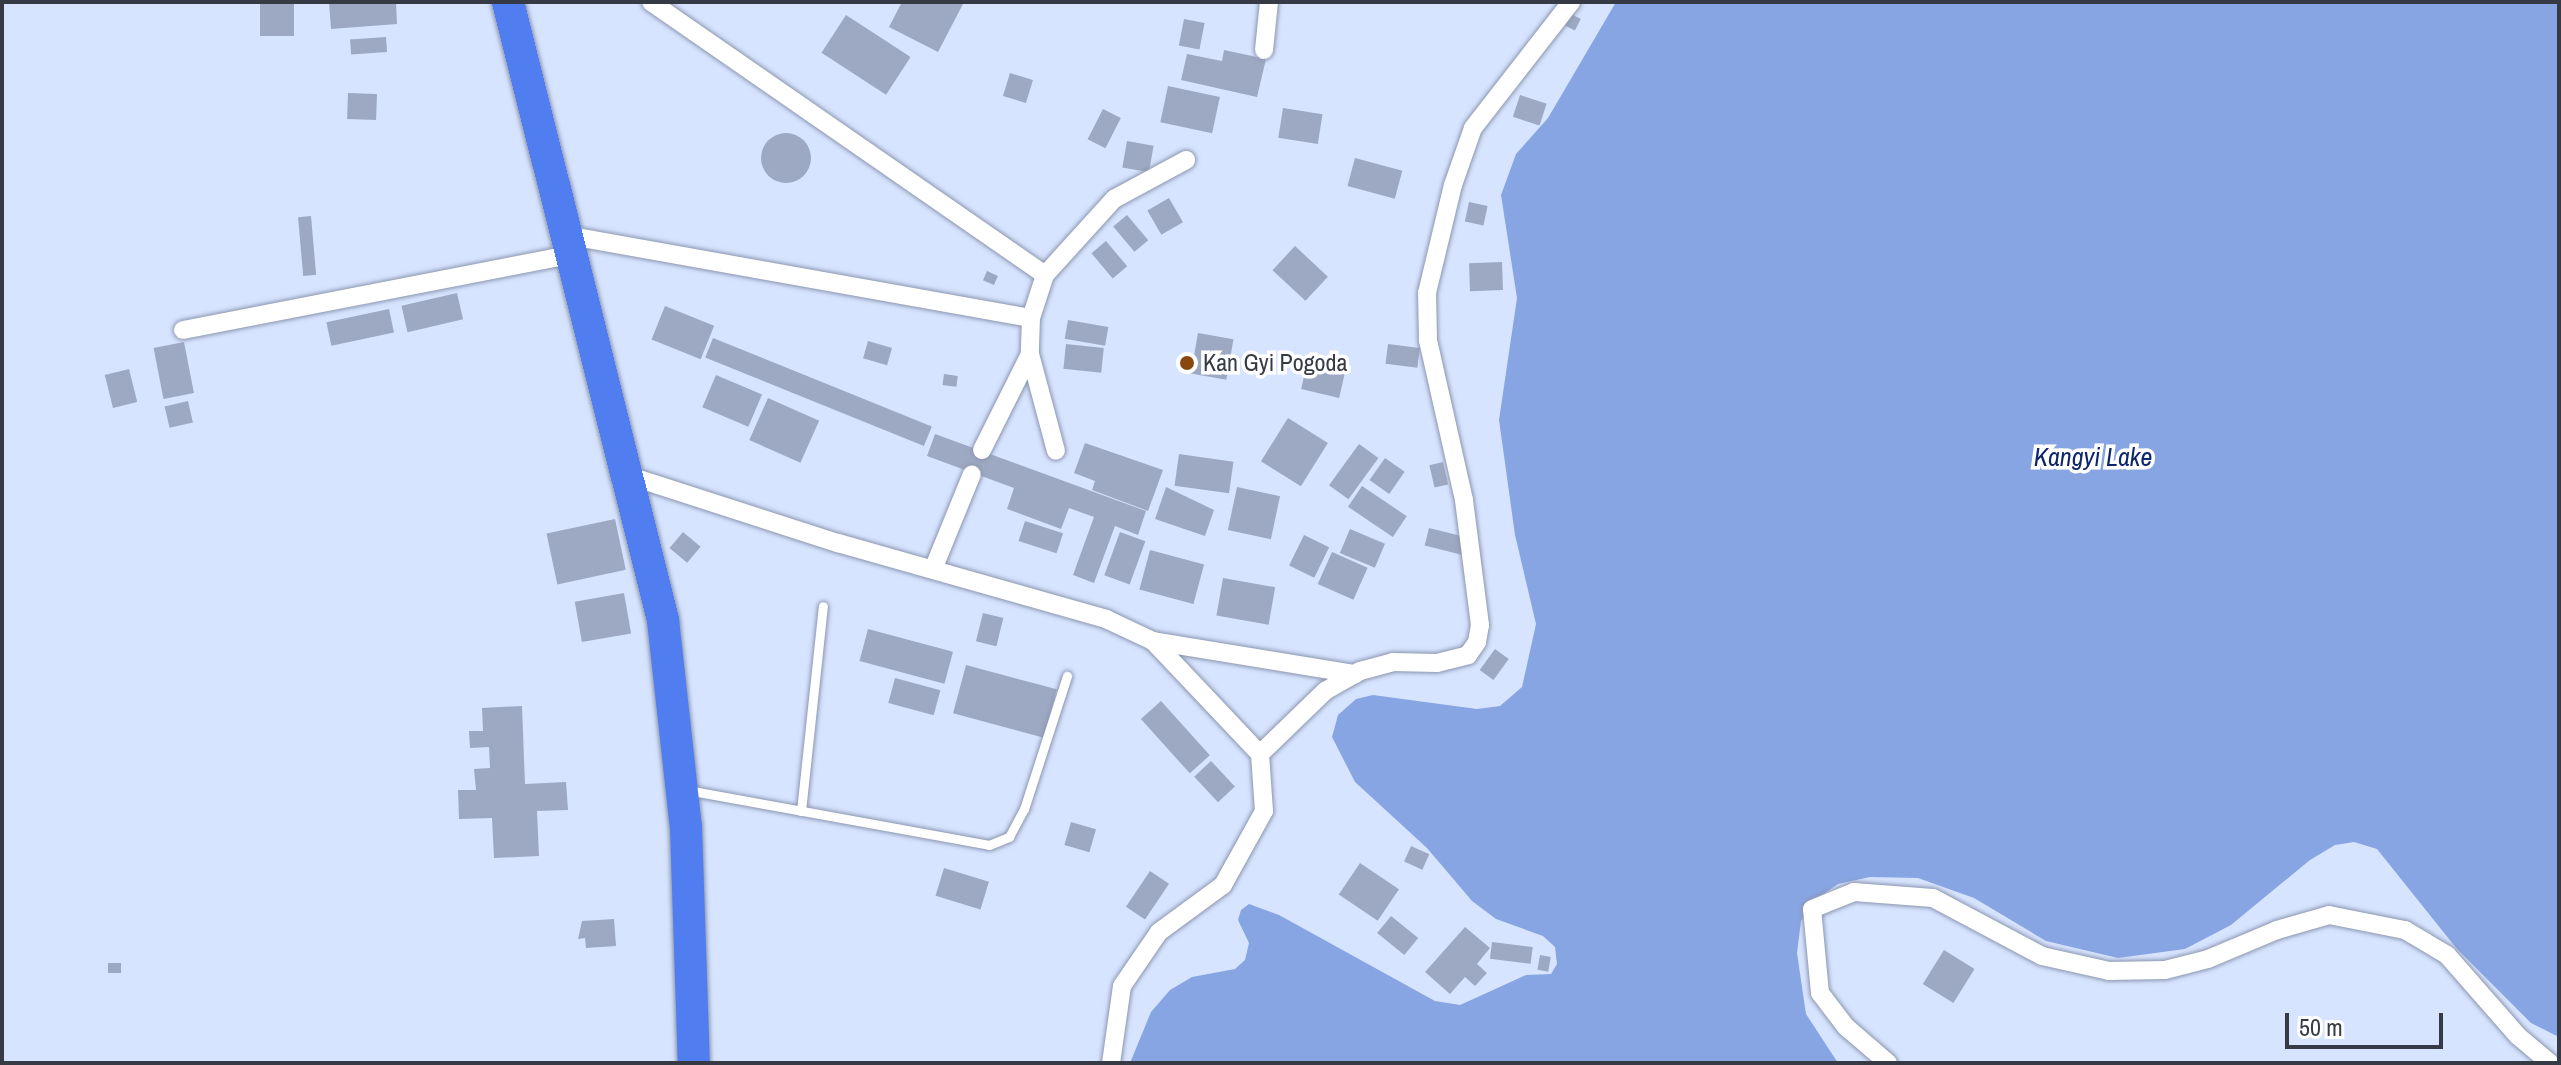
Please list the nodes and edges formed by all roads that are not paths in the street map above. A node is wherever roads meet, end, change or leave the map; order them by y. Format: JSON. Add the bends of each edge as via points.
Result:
{"nodes":[{"id":1,"x":508,"y":2,"type":"edge"},
{"id":2,"x":651,"y":2,"type":"edge"},
{"id":3,"x":1269,"y":2,"type":"edge"},
{"id":4,"x":1571,"y":2,"type":"edge"},
{"id":5,"x":1264,"y":50,"type":"dead end"},
{"id":6,"x":1186,"y":160,"type":"dead end"},
{"id":7,"x":567,"y":245,"type":"junction"},
{"id":8,"x":1045,"y":275,"type":"junction"},
{"id":9,"x":1031,"y":318,"type":"junction"},
{"id":10,"x":183,"y":330,"type":"dead end"},
{"id":11,"x":1030,"y":354,"type":"junction"},
{"id":12,"x":982,"y":450,"type":"dead end"},
{"id":13,"x":1056,"y":451,"type":"dead end"},
{"id":14,"x":972,"y":474,"type":"dead end"},
{"id":15,"x":630,"y":476,"type":"junction"},
{"id":16,"x":934,"y":567,"type":"junction"},
{"id":17,"x":823,"y":606,"type":"dead end"},
{"id":18,"x":1153,"y":641,"type":"junction"},
{"id":19,"x":1355,"y":674,"type":"junction"},
{"id":20,"x":1067,"y":676,"type":"dead end"},
{"id":21,"x":1260,"y":754,"type":"junction"},
{"id":22,"x":683,"y":790,"type":"junction"},
{"id":23,"x":801,"y":811,"type":"junction"},
{"id":24,"x":694,"y":1063,"type":"edge"},
{"id":25,"x":1111,"y":1063,"type":"edge"},
{"id":26,"x":1888,"y":1063,"type":"edge"},
{"id":27,"x":2550,"y":1063,"type":"edge"}],
"edges":[{"from":1,"to":7,"type":"highway"},
{"from":2,"to":8,"type":"street"},
{"from":3,"to":5,"type":"street"},
{"from":4,"to":19,"type":"street","via":[[1473,128],[1427,293],[1428,340],[1464,500],[1480,625],[1477,642],[1468,655],[1437,663],[1393,662]]},
{"from":6,"to":8,"type":"street","via":[[1114,199]]},
{"from":7,"to":9,"type":"street"},
{"from":7,"to":10,"type":"street"},
{"from":7,"to":15,"type":"highway"},
{"from":8,"to":9,"type":"street"},
{"from":9,"to":11,"type":"street"},
{"from":11,"to":12,"type":"street"},
{"from":11,"to":13,"type":"street"},
{"from":14,"to":16,"type":"street"},
{"from":15,"to":16,"type":"street","via":[[838,543]]},
{"from":15,"to":22,"type":"highway","via":[[663,620]]},
{"from":16,"to":18,"type":"street","via":[[1106,619]]},
{"from":17,"to":23,"type":"lane"},
{"from":18,"to":19,"type":"street"},
{"from":18,"to":21,"type":"street"},
{"from":19,"to":21,"type":"street","via":[[1325,691]]},
{"from":20,"to":23,"type":"lane","via":[[1024,809],[1009,837],[989,845]]},
{"from":21,"to":25,"type":"street","via":[[1264,811],[1223,885],[1159,932],[1122,986]]},
{"from":22,"to":23,"type":"lane"},
{"from":22,"to":24,"type":"highway"},
{"from":26,"to":27,"type":"street","via":[[1846,1027],[1820,993],[1812,909],[1854,892],[1933,898],[2042,956],[2109,971],[2165,970],[2329,915],[2405,930],[2447,955],[2518,1036]]}]}
